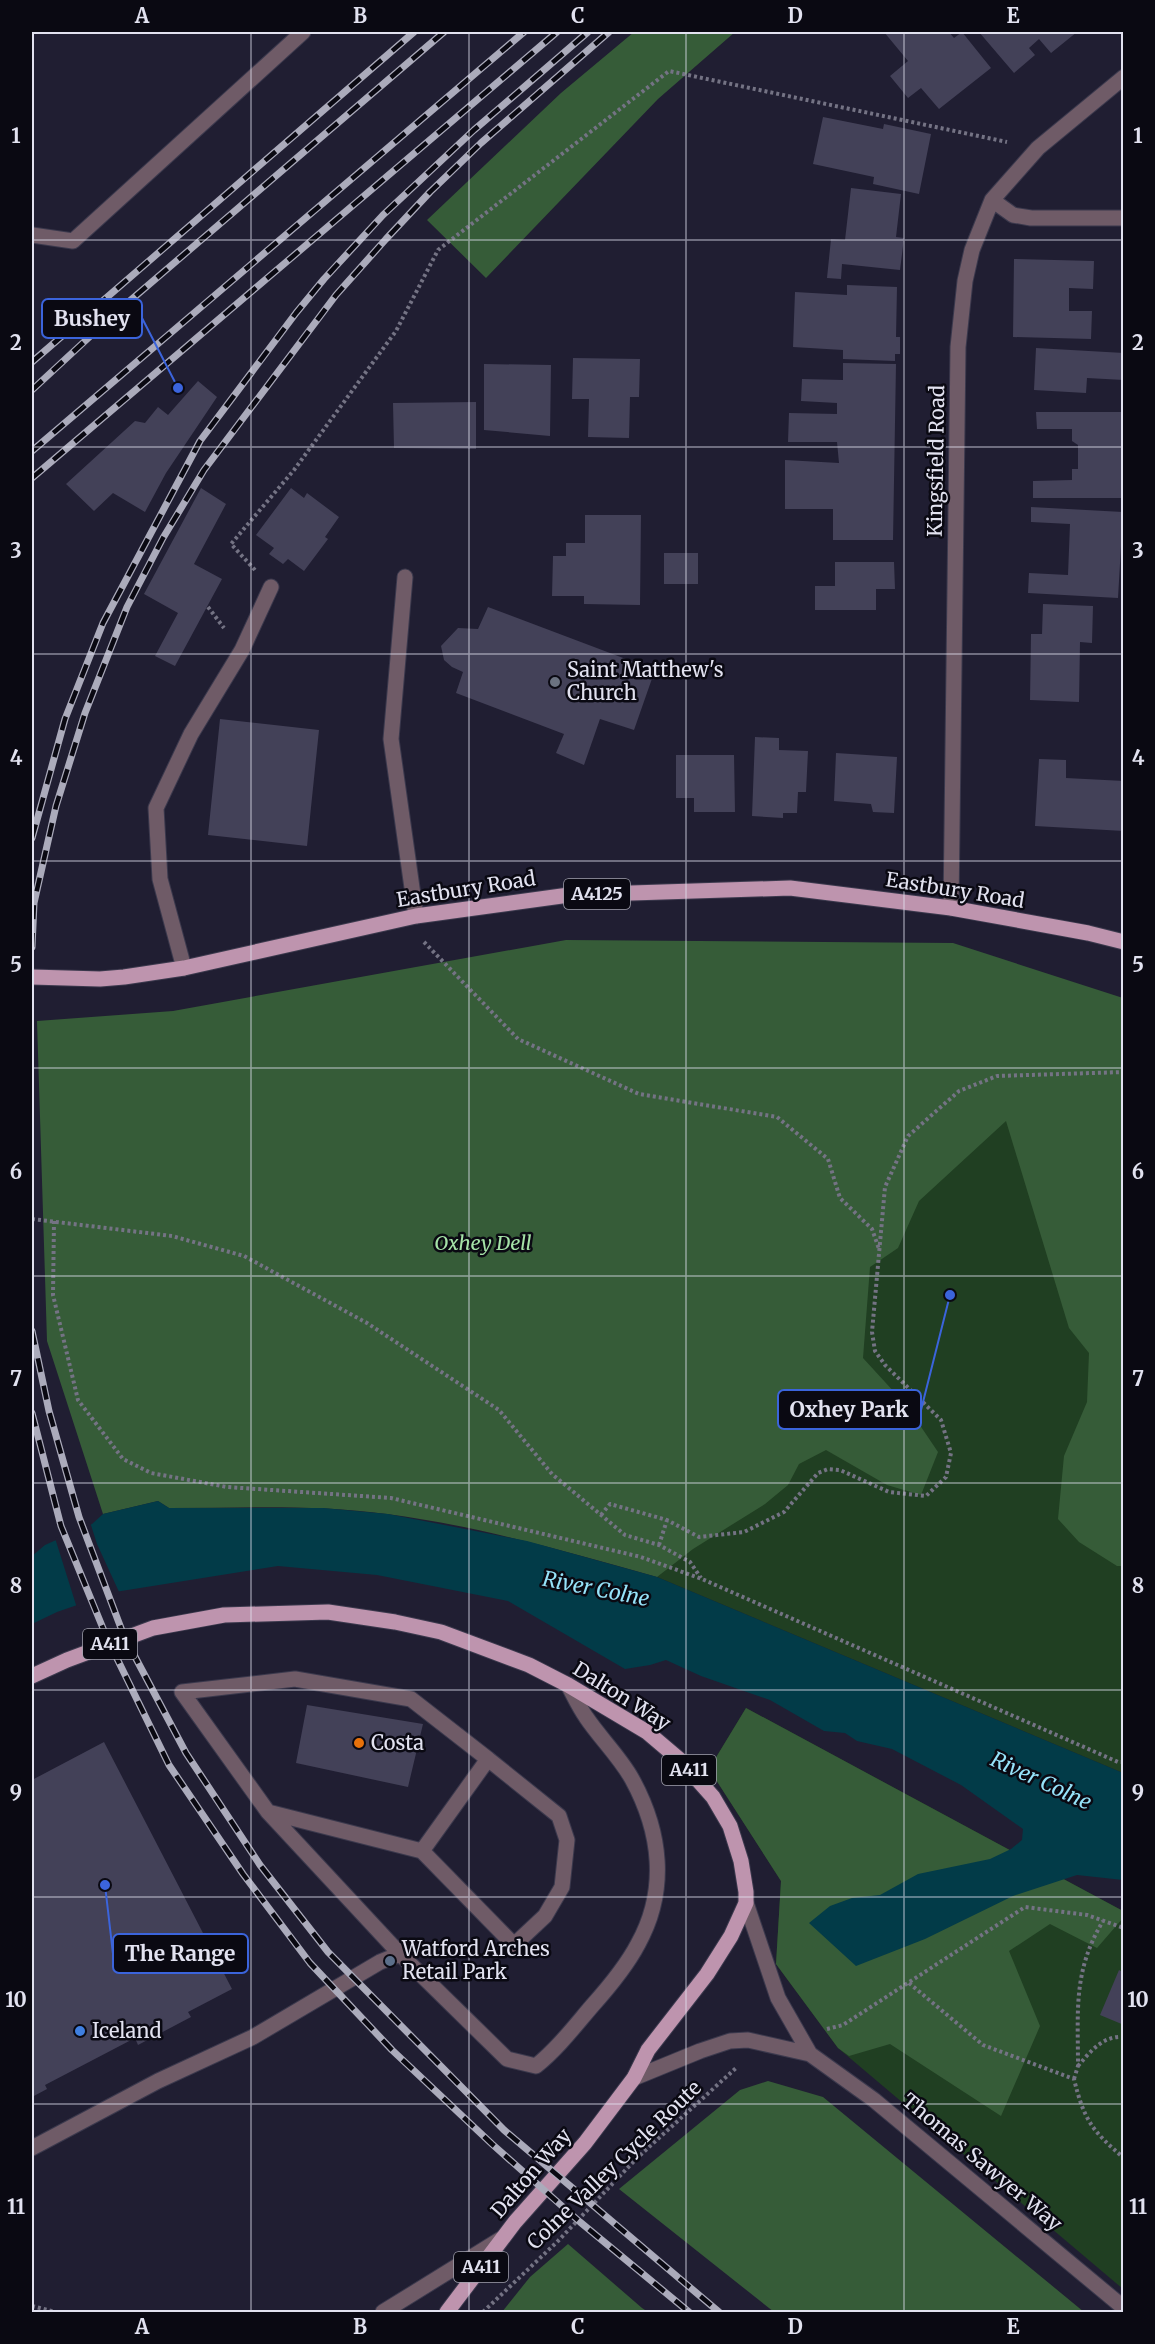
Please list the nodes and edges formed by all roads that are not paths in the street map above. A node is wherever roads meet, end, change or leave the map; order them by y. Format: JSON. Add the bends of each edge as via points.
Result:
{"nodes":[{"id":1,"x":303,"y":32,"type":"edge"},
{"id":2,"x":1124,"y":77,"type":"edge"},
{"id":3,"x":992,"y":200,"type":"junction"},
{"id":4,"x":1124,"y":218,"type":"edge"},
{"id":5,"x":32,"y":235,"type":"edge"},
{"id":6,"x":405,"y":578,"type":"dead end"},
{"id":7,"x":271,"y":587,"type":"road end"},
{"id":8,"x":951,"y":909,"type":"junction"},
{"id":9,"x":416,"y":916,"type":"junction"},
{"id":10,"x":1124,"y":942,"type":"edge"},
{"id":11,"x":183,"y":968,"type":"junction"},
{"id":12,"x":32,"y":977,"type":"edge"},
{"id":13,"x":32,"y":1676,"type":"edge"},
{"id":14,"x":568,"y":1685,"type":"junction"},
{"id":15,"x":488,"y":1759,"type":"junction"},
{"id":16,"x":268,"y":1812,"type":"junction"},
{"id":17,"x":422,"y":1851,"type":"junction"},
{"id":18,"x":746,"y":1903,"type":"junction"},
{"id":19,"x":400,"y":1954,"type":"junction"},
{"id":20,"x":810,"y":2054,"type":"junction"},
{"id":21,"x":634,"y":2078,"type":"junction"},
{"id":22,"x":32,"y":2148,"type":"edge"},
{"id":23,"x":504,"y":2238,"type":"junction"},
{"id":24,"x":1124,"y":2308,"type":"edge"},
{"id":25,"x":383,"y":2313,"type":"edge"},
{"id":26,"x":447,"y":2313,"type":"edge"}],
"edges":[{"from":1,"to":5,"type":"street","via":[[73,241]]},
{"from":2,"to":3,"type":"street","name":"Kingsfield Road","via":[[1038,148]]},
{"from":3,"to":4,"type":"street","via":[[1013,214],[1031,218]]},
{"from":3,"to":8,"type":"street","name":"Kingsfield Road","via":[[967,271],[958,347]]},
{"from":6,"to":9,"type":"street","via":[[391,739]]},
{"from":7,"to":11,"type":"street","via":[[242,650],[191,734],[156,807],[160,879]]},
{"from":8,"to":9,"type":"main road","name":"Eastbury Road","number":"A4125","via":[[790,888],[568,895]]},
{"from":8,"to":10,"type":"main road","name":"Eastbury Road","number":"A4125"},
{"from":9,"to":11,"type":"main road","name":"Eastbury Road","number":"A4125"},
{"from":11,"to":12,"type":"main road","name":"Eastbury Road","number":"A4125","via":[[100,979]]},
{"from":13,"to":14,"type":"main road","name":"Dalton Way","number":"A411","via":[[153,1628],[224,1615],[328,1612],[441,1632],[529,1665]]},
{"from":14,"to":18,"type":"main road","name":"Dalton Way","number":"A411","via":[[647,1732],[714,1797],[730,1826],[741,1861]]},
{"from":14,"to":19,"type":"street","via":[[585,1716],[631,1777],[655,1835],[656,1892],[638,1944],[618,1976],[558,2047],[536,2066],[507,2059]]},
{"from":15,"to":16,"type":"street","via":[[411,1699],[295,1679],[182,1692]]},
{"from":15,"to":17,"type":"street"},
{"from":15,"to":17,"type":"street","via":[[559,1816],[567,1840],[562,1887],[545,1916],[514,1945]]},
{"from":16,"to":17,"type":"street"},
{"from":16,"to":19,"type":"street"},
{"from":18,"to":20,"type":"street","name":"Thomas Sawyer Way","via":[[778,1998]]},
{"from":18,"to":21,"type":"main road","name":"Dalton Way","number":"A411","via":[[707,1974],[648,2050]]},
{"from":19,"to":22,"type":"street","via":[[253,2037],[158,2081]]},
{"from":20,"to":21,"type":"street","name":"Thomas Sawyer Way","via":[[748,2040],[730,2041]]},
{"from":20,"to":24,"type":"street","name":"Thomas Sawyer Way","via":[[874,2100]]},
{"from":21,"to":23,"type":"main road","name":"Dalton Way","number":"A411"},
{"from":23,"to":25,"type":"street"},
{"from":23,"to":26,"type":"main road","name":"Dalton Way","number":"A411"}]}
